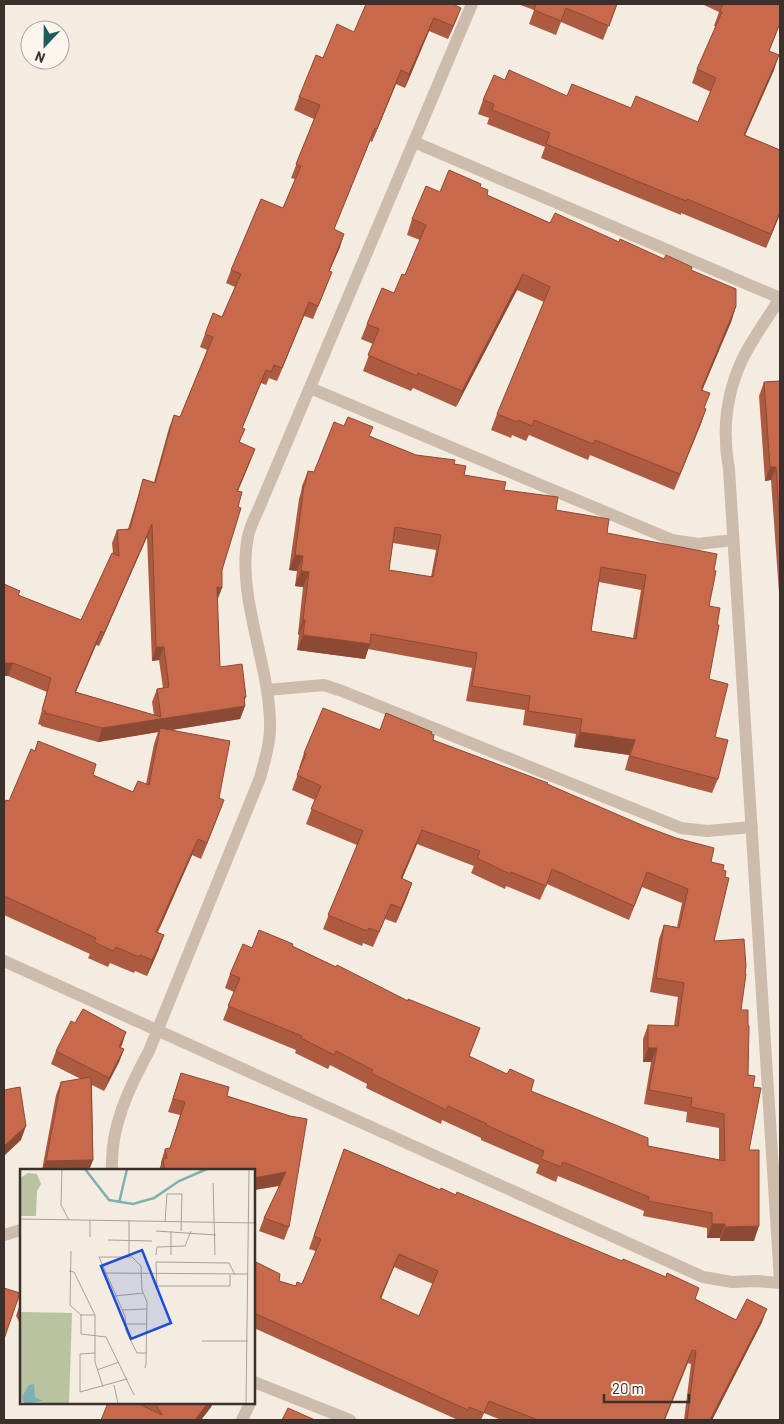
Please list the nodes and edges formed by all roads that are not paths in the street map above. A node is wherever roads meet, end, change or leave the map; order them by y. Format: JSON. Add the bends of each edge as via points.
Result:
{"nodes":[{"id":1,"x":472,"y":4,"type":"edge"},
{"id":2,"x":414,"y":142,"type":"junction"},
{"id":3,"x":780,"y":298,"type":"edge"},
{"id":4,"x":310,"y":388,"type":"junction"},
{"id":5,"x":733,"y":540,"type":"junction"},
{"id":6,"x":267,"y":690,"type":"junction"},
{"id":7,"x":752,"y":827,"type":"junction"},
{"id":8,"x":4,"y":961,"type":"edge"},
{"id":9,"x":157,"y":1032,"type":"junction"},
{"id":10,"x":112,"y":1169,"type":"edge"},
{"id":11,"x":20,"y":1230,"type":"edge"},
{"id":12,"x":4,"y":1235,"type":"edge"},
{"id":13,"x":780,"y":1282,"type":"edge"},
{"id":14,"x":255,"y":1386,"type":"edge"},
{"id":15,"x":250,"y":1404,"type":"edge"},
{"id":16,"x":242,"y":1420,"type":"edge"},
{"id":17,"x":350,"y":1420,"type":"edge"}],
"edges":[{"from":1,"to":2,"type":"street"},
{"from":2,"to":3,"type":"street"},
{"from":2,"to":4,"type":"street"},
{"from":3,"to":5,"type":"street","via":[[742,359],[730,391],[726,438]]},
{"from":4,"to":5,"type":"street","via":[[672,540],[698,544]]},
{"from":4,"to":6,"type":"street","via":[[248,536],[248,591]]},
{"from":5,"to":7,"type":"street"},
{"from":6,"to":7,"type":"street","via":[[324,685],[681,828],[707,831]]},
{"from":6,"to":9,"type":"street","via":[[271,722],[260,778]]},
{"from":7,"to":13,"type":"street"},
{"from":8,"to":9,"type":"street"},
{"from":9,"to":10,"type":"street","via":[[131,1084],[118,1120]]},
{"from":9,"to":13,"type":"street","via":[[703,1277],[732,1282]]},
{"from":11,"to":12,"type":"street"},
{"from":14,"to":17,"type":"street"},
{"from":15,"to":16,"type":"street"}]}
